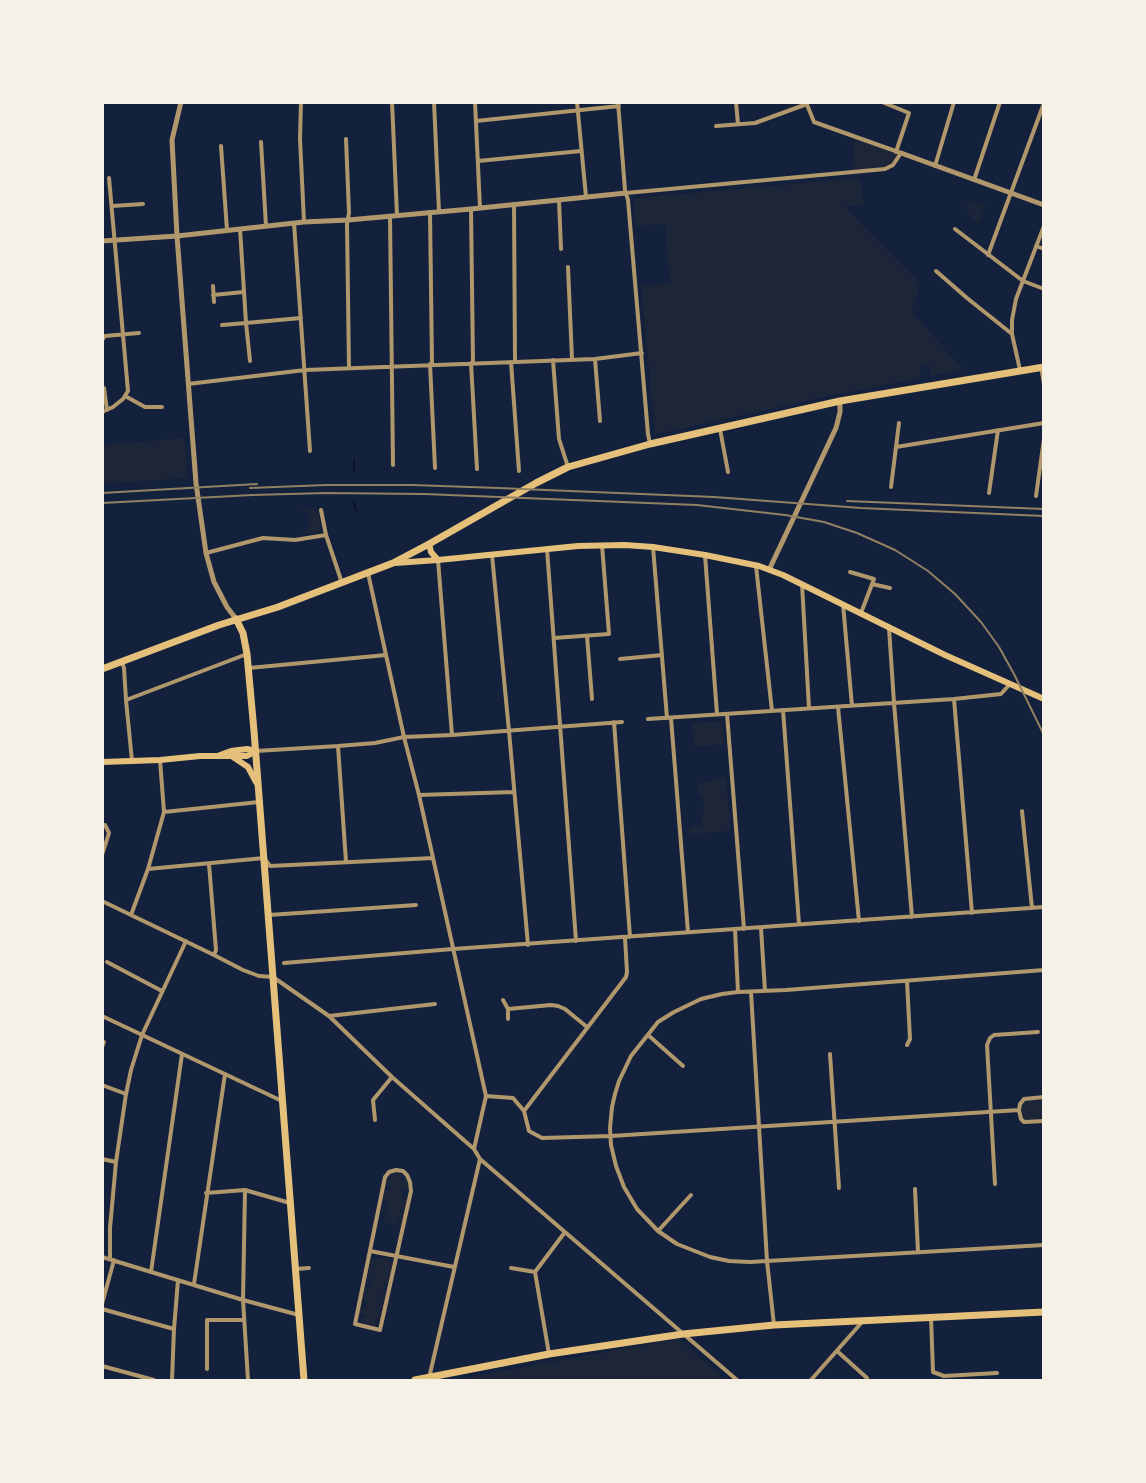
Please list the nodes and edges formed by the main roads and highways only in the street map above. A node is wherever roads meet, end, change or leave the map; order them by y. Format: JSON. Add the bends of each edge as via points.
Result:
{"nodes":[{"id":1,"x":1042,"y":367,"type":"edge"},
{"id":2,"x":429,"y":544,"type":"junction"},
{"id":3,"x":438,"y":560,"type":"junction"},
{"id":4,"x":393,"y":563,"type":"junction"},
{"id":5,"x":236,"y":619,"type":"junction"},
{"id":6,"x":102,"y":669,"type":"edge"},
{"id":7,"x":1044,"y":699,"type":"edge"},
{"id":8,"x":256,"y":751,"type":"junction"},
{"id":9,"x":216,"y":756,"type":"junction"},
{"id":10,"x":229,"y":756,"type":"junction"},
{"id":11,"x":102,"y":762,"type":"edge"},
{"id":12,"x":258,"y":787,"type":"junction"},
{"id":13,"x":1044,"y":1312,"type":"edge"},
{"id":14,"x":304,"y":1380,"type":"edge"},
{"id":15,"x":415,"y":1380,"type":"edge"}],
"edges":[{"from":1,"to":2,"type":"highway","via":[[840,401],[650,444],[568,467]]},
{"from":2,"to":3,"type":"main road"},
{"from":2,"to":4,"type":"highway"},
{"from":3,"to":4,"type":"main road"},
{"from":3,"to":7,"type":"main road","via":[[602,546],[653,547],[756,566],[802,584]]},
{"from":4,"to":5,"type":"highway","via":[[278,607]]},
{"from":5,"to":6,"type":"highway"},
{"from":5,"to":8,"type":"highway","via":[[247,654]]},
{"from":8,"to":9,"type":"main road","via":[[230,751]]},
{"from":8,"to":10,"type":"main road","via":[[247,756]]},
{"from":8,"to":12,"type":"highway"},
{"from":9,"to":10,"type":"main road"},
{"from":9,"to":11,"type":"main road"},
{"from":10,"to":12,"type":"main road","via":[[248,766]]},
{"from":12,"to":14,"type":"highway"},
{"from":13,"to":15,"type":"highway","via":[[774,1325],[683,1334],[549,1354]]}]}
